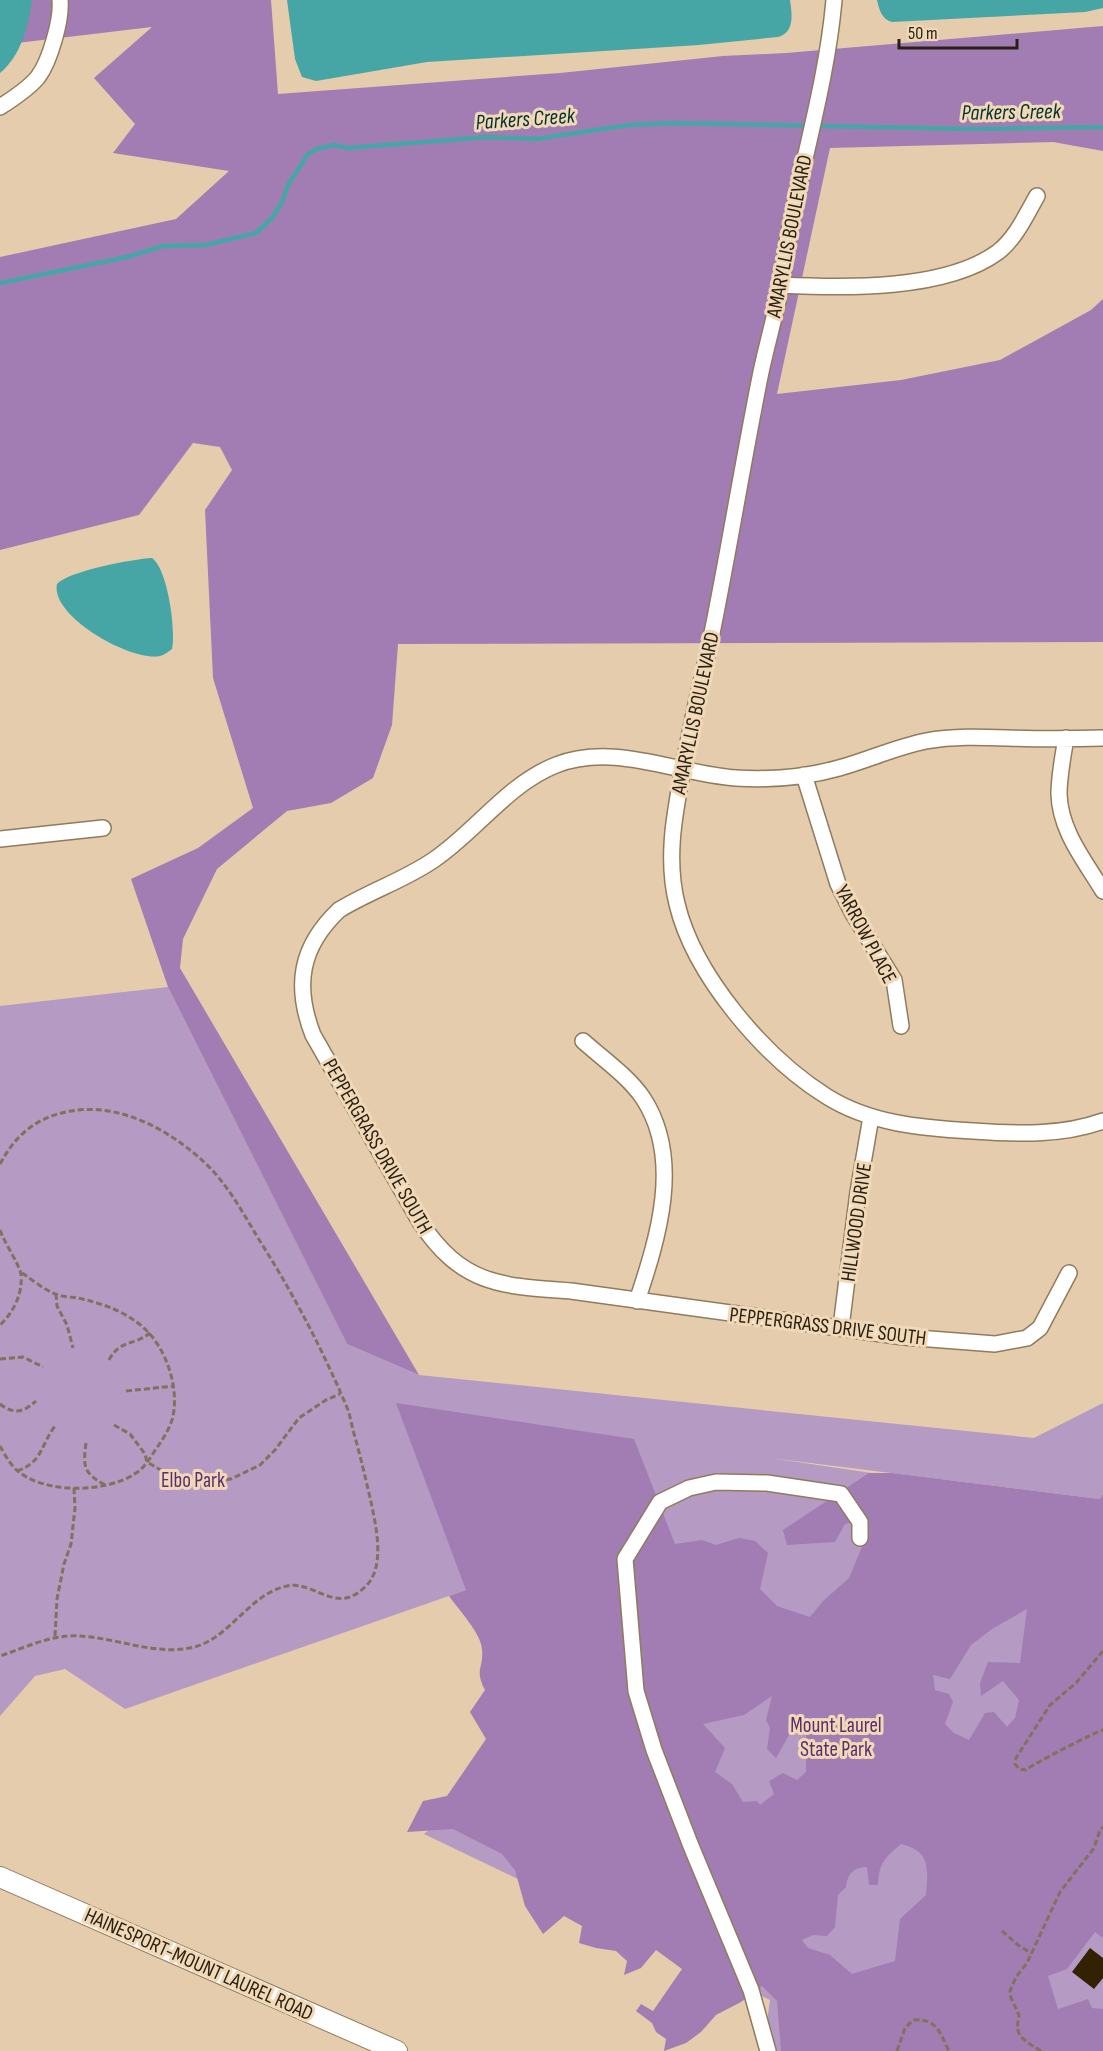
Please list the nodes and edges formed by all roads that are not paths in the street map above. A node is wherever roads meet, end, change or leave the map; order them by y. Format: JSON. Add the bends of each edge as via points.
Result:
{"nodes":[{"id":1,"x":60,"y":0,"type":"edge"},
{"id":2,"x":834,"y":0,"type":"edge"},
{"id":3,"x":0,"y":107,"type":"edge"},
{"id":4,"x":1037,"y":196,"type":"dead end"},
{"id":5,"x":781,"y":285,"type":"junction"},
{"id":6,"x":1066,"y":738,"type":"junction"},
{"id":7,"x":1103,"y":738,"type":"edge"},
{"id":8,"x":683,"y":769,"type":"junction"},
{"id":9,"x":804,"y":775,"type":"junction"},
{"id":10,"x":103,"y":828,"type":"dead end"},
{"id":11,"x":0,"y":839,"type":"edge"},
{"id":12,"x":1103,"y":891,"type":"edge"},
{"id":13,"x":901,"y":1026,"type":"dead end"},
{"id":14,"x":583,"y":1041,"type":"dead end"},
{"id":15,"x":871,"y":1117,"type":"junction"},
{"id":16,"x":1103,"y":1121,"type":"edge"},
{"id":17,"x":1069,"y":1273,"type":"dead end"},
{"id":18,"x":637,"y":1301,"type":"junction"},
{"id":19,"x":841,"y":1327,"type":"junction"},
{"id":20,"x":860,"y":1538,"type":"dead end"},
{"id":21,"x":0,"y":1877,"type":"edge"},
{"id":22,"x":397,"y":2051,"type":"edge"},
{"id":23,"x":768,"y":2051,"type":"edge"}],
"edges":[{"from":1,"to":3,"type":"street","via":[[53,44],[38,78]]},
{"from":2,"to":5,"type":"street","name":"AMARYLLIS BOULEVARD","via":[[819,98],[799,181]]},
{"from":4,"to":5,"type":"street","via":[[1012,238],[998,252],[968,267],[921,280],[858,288]]},
{"from":5,"to":8,"type":"street","name":"AMARYLLIS BOULEVARD"},
{"from":6,"to":7,"type":"street","name":"PEPPERGRASS DRIVE SOUTH"},
{"from":6,"to":9,"type":"street","name":"PEPPERGRASS DRIVE SOUTH","via":[[966,737],[927,741],[837,769]]},
{"from":6,"to":12,"type":"street","via":[[1059,793],[1063,817]]},
{"from":8,"to":9,"type":"street","name":"PEPPERGRASS DRIVE SOUTH","via":[[737,778]]},
{"from":8,"to":15,"type":"street","name":"AMARYLLIS BOULEVARD","via":[[670,856],[676,903],[702,967],[760,1040],[795,1074],[837,1103]]},
{"from":8,"to":18,"type":"street","name":"PEPPERGRASS DRIVE SOUTH","via":[[599,757],[572,760],[542,772],[512,792],[437,858],[339,910],[308,952],[301,986],[314,1035],[420,1222],[454,1263],[500,1284]]},
{"from":9,"to":13,"type":"street","name":"YARROW PLACE","via":[[838,884],[894,980]]},
{"from":10,"to":11,"type":"street"},
{"from":14,"to":18,"type":"street","via":[[643,1097],[662,1143],[664,1175],[655,1249]]},
{"from":15,"to":16,"type":"street","name":"AMARYLLIS BOULEVARD","via":[[934,1129],[1015,1134],[1070,1130]]},
{"from":15,"to":19,"type":"street","name":"HILLWOOD DRIVE"},
{"from":17,"to":19,"type":"street","name":"PEPPERGRASS DRIVE SOUTH","via":[[1040,1328],[1027,1338],[1011,1342],[904,1337]]},
{"from":18,"to":19,"type":"street","name":"PEPPERGRASS DRIVE SOUTH"},
{"from":20,"to":23,"type":"street","via":[[860,1522],[841,1494],[767,1483],[716,1482],[689,1488],[660,1502],[625,1559],[636,1690],[691,1846],[752,1990]]},
{"from":21,"to":22,"type":"main road","name":"HAINESPORT-MOUNT LAUREL ROAD"}]}
